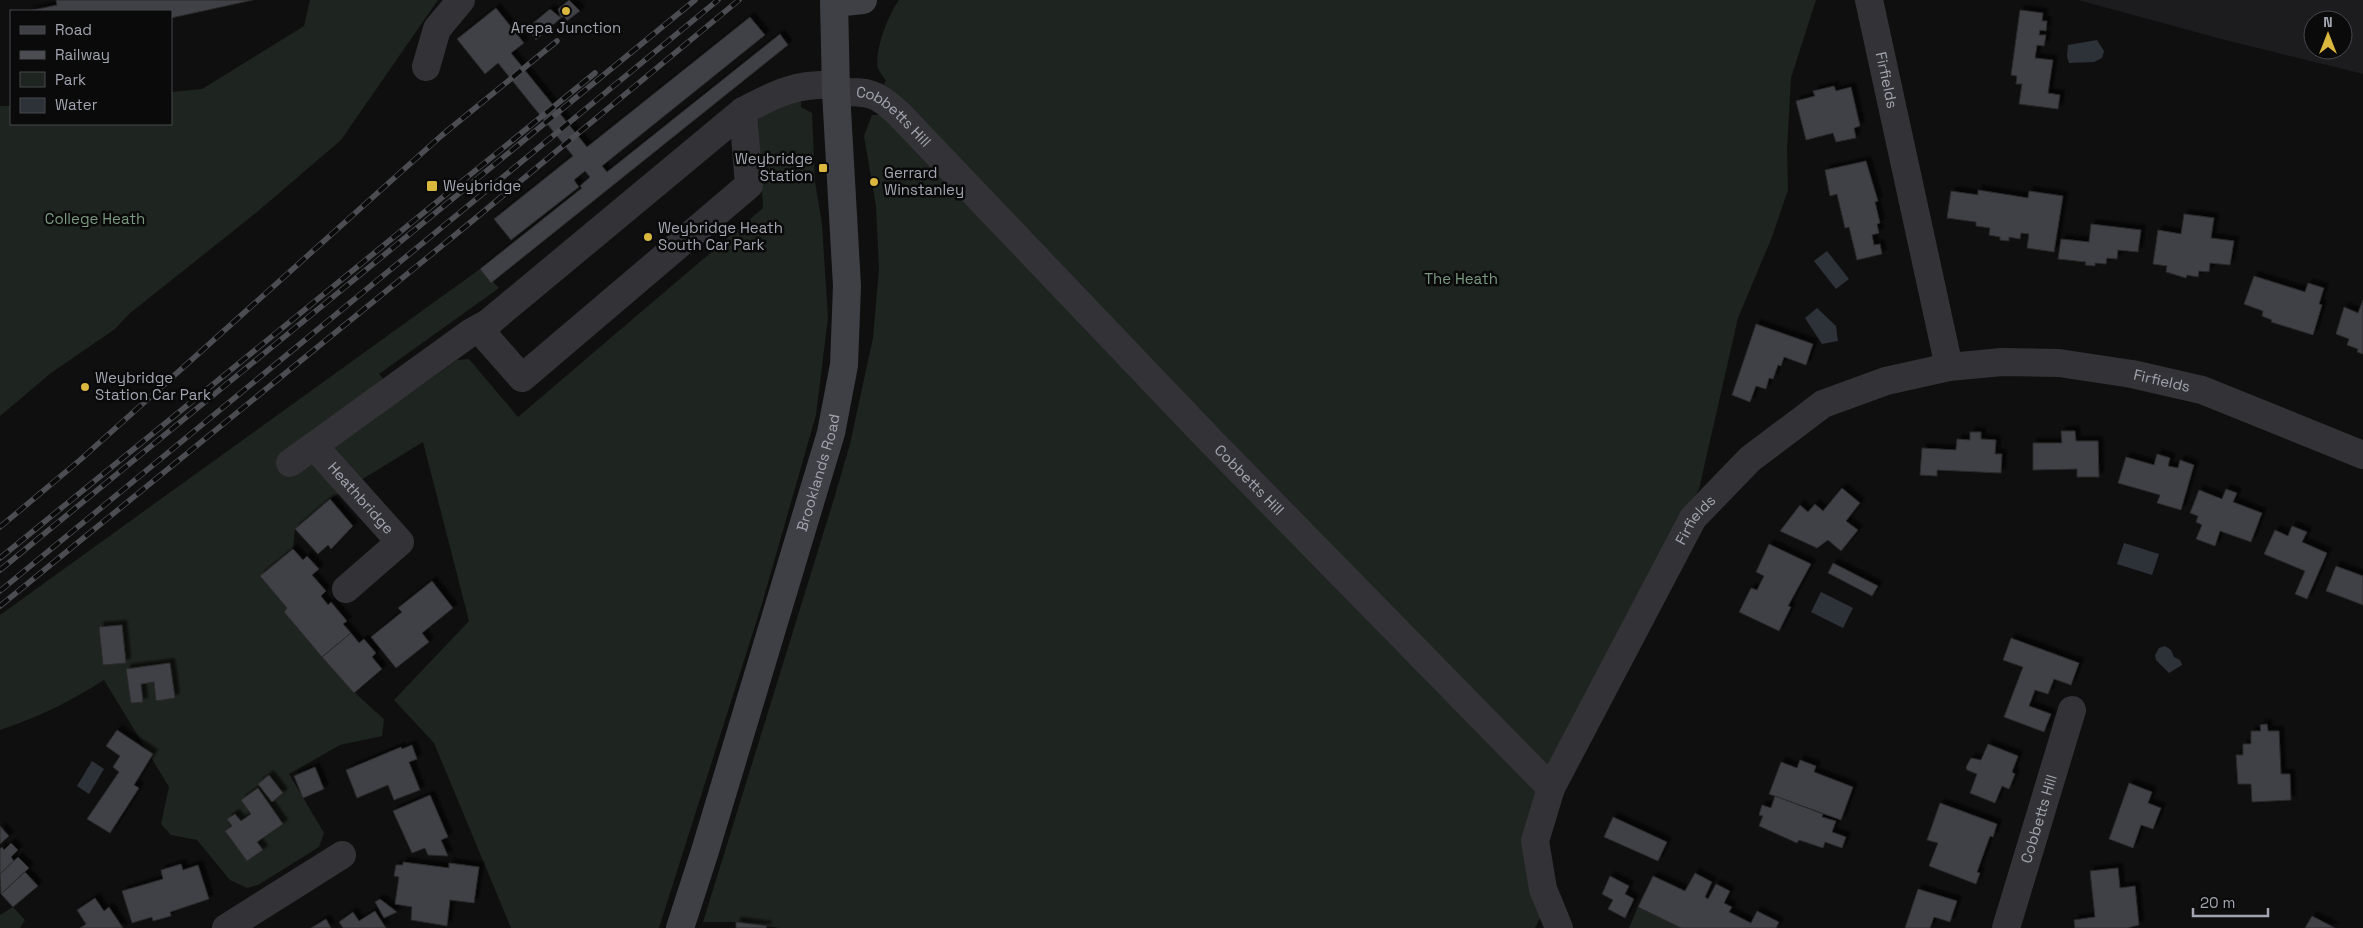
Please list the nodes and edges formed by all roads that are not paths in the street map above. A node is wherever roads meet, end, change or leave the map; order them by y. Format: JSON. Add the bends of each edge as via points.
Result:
{"nodes":[{"id":1,"x":461,"y":0,"type":"edge"},
{"id":2,"x":863,"y":0,"type":"edge"},
{"id":3,"x":1869,"y":0,"type":"edge"},
{"id":4,"x":834,"y":1,"type":"edge"},
{"id":5,"x":426,"y":67,"type":"dead end"},
{"id":6,"x":836,"y":89,"type":"junction"},
{"id":7,"x":743,"y":111,"type":"junction"},
{"id":8,"x":488,"y":323,"type":"junction"},
{"id":9,"x":1949,"y":367,"type":"junction"},
{"id":10,"x":314,"y":446,"type":"junction"},
{"id":11,"x":2363,"y":455,"type":"edge"},
{"id":12,"x":290,"y":463,"type":"dead end"},
{"id":13,"x":346,"y":589,"type":"dead end"},
{"id":14,"x":2072,"y":710,"type":"dead end"},
{"id":15,"x":1551,"y":788,"type":"junction"},
{"id":16,"x":342,"y":855,"type":"dead end"},
{"id":17,"x":226,"y":928,"type":"edge"},
{"id":18,"x":680,"y":928,"type":"edge"},
{"id":19,"x":1559,"y":928,"type":"edge"},
{"id":20,"x":2006,"y":928,"type":"edge"}],
"edges":[{"from":1,"to":5,"type":"street","via":[[437,29]]},
{"from":2,"to":4,"type":"main road"},
{"from":3,"to":9,"type":"street","name":"Firfields"},
{"from":4,"to":6,"type":"main road","name":"Brooklands Road"},
{"from":6,"to":7,"type":"street","name":"Cobbetts Hill","via":[[813,84],[800,86],[780,92]]},
{"from":6,"to":15,"type":"street","name":"Cobbetts Hill","via":[[870,93],[882,98],[1208,438]]},
{"from":6,"to":18,"type":"main road","name":"Brooklands Road","via":[[847,286],[844,365],[839,399],[706,851]]},
{"from":7,"to":8,"type":"street","name":"Cobbetts Hill"},
{"from":7,"to":8,"type":"street","via":[[749,185],[522,378],[485,336]]},
{"from":8,"to":10,"type":"street","name":"Cobbetts Hill","via":[[470,332]]},
{"from":9,"to":11,"type":"street","name":"Firfields","via":[[2002,362],[2059,363],[2132,374],[2202,390]]},
{"from":9,"to":15,"type":"street","name":"Firfields","via":[[1886,381],[1823,404],[1750,459],[1692,518]]},
{"from":10,"to":12,"type":"street","name":"Cobbetts Hill"},
{"from":10,"to":13,"type":"street","name":"Heathbridge","via":[[400,542]]},
{"from":14,"to":20,"type":"street","name":"Cobbetts Hill"},
{"from":15,"to":19,"type":"street","via":[[1535,841],[1543,888]]},
{"from":16,"to":17,"type":"street"}]}
